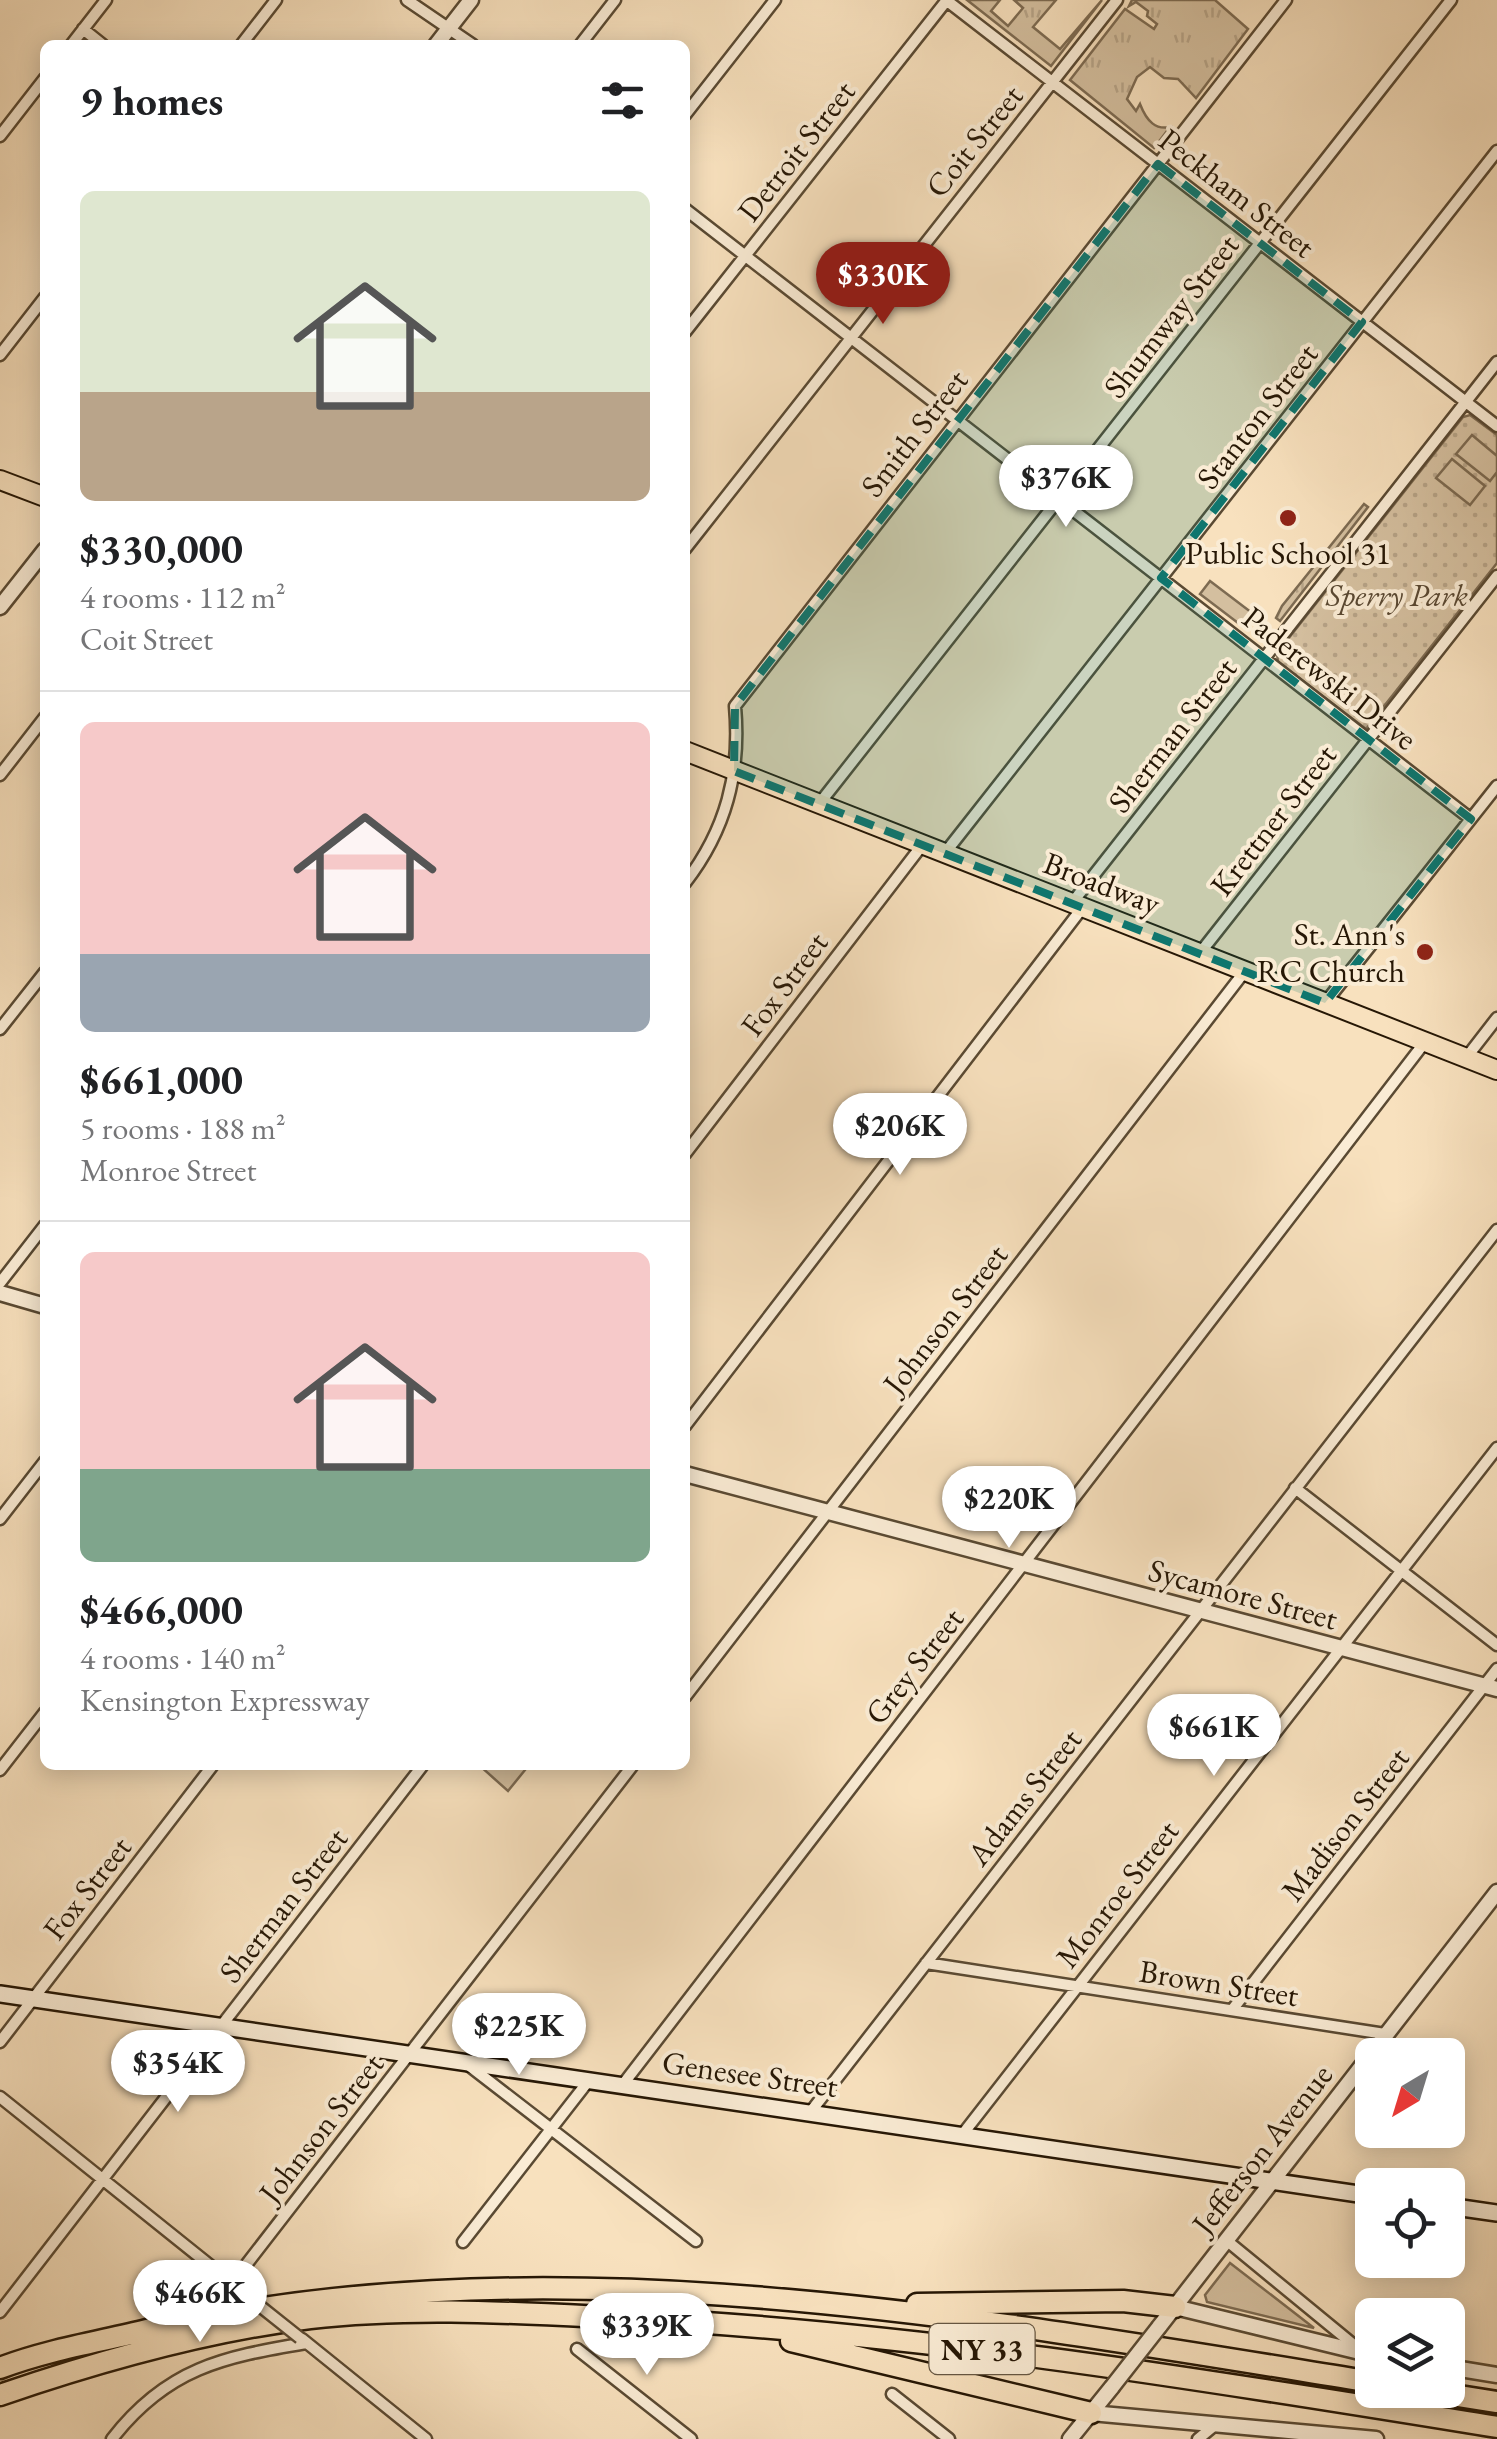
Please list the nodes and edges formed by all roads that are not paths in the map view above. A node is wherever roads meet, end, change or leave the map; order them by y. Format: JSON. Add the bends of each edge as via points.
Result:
{"nodes":[{"id":1,"x":106,"y":0,"type":"edge"},
{"id":2,"x":276,"y":0,"type":"edge"},
{"id":3,"x":407,"y":0,"type":"edge"},
{"id":4,"x":471,"y":0,"type":"edge"},
{"id":5,"x":615,"y":0,"type":"edge"},
{"id":6,"x":775,"y":0,"type":"edge"},
{"id":7,"x":946,"y":0,"type":"edge"},
{"id":8,"x":1118,"y":0,"type":"edge"},
{"id":9,"x":1286,"y":0,"type":"edge"},
{"id":10,"x":1451,"y":0,"type":"edge"},
{"id":11,"x":83,"y":29,"type":"junction"},
{"id":12,"x":448,"y":30,"type":"junction"},
{"id":13,"x":75,"y":40,"type":"edge"},
{"id":14,"x":97,"y":40,"type":"edge"},
{"id":15,"x":245,"y":40,"type":"edge"},
{"id":16,"x":440,"y":40,"type":"edge"},
{"id":17,"x":465,"y":40,"type":"edge"},
{"id":18,"x":584,"y":40,"type":"edge"},
{"id":19,"x":1053,"y":83,"type":"junction"},
{"id":20,"x":40,"y":84,"type":"edge"},
{"id":21,"x":690,"y":108,"type":"edge"},
{"id":22,"x":0,"y":136,"type":"edge"},
{"id":23,"x":1497,"y":151,"type":"edge"},
{"id":24,"x":1158,"y":164,"type":"junction"},
{"id":25,"x":690,"y":213,"type":"edge"},
{"id":26,"x":1260,"y":243,"type":"junction"},
{"id":27,"x":746,"y":256,"type":"junction"},
{"id":28,"x":40,"y":303,"type":"edge"},
{"id":29,"x":1362,"y":322,"type":"junction"},
{"id":30,"x":690,"y":326,"type":"edge"},
{"id":31,"x":849,"y":337,"type":"junction"},
{"id":32,"x":0,"y":355,"type":"edge"},
{"id":33,"x":1497,"y":362,"type":"edge"},
{"id":34,"x":1466,"y":402,"type":"junction"},
{"id":35,"x":956,"y":419,"type":"junction"},
{"id":36,"x":1497,"y":426,"type":"edge"},
{"id":37,"x":0,"y":480,"type":"edge"},
{"id":38,"x":40,"y":496,"type":"edge"},
{"id":39,"x":1059,"y":499,"type":"junction"},
{"id":40,"x":690,"y":542,"type":"edge"},
{"id":41,"x":40,"y":556,"type":"edge"},
{"id":42,"x":1497,"y":576,"type":"edge"},
{"id":43,"x":1161,"y":578,"type":"junction"},
{"id":44,"x":0,"y":606,"type":"edge"},
{"id":45,"x":1264,"y":658,"type":"junction"},
{"id":46,"x":40,"y":724,"type":"edge"},
{"id":47,"x":1368,"y":739,"type":"junction"},
{"id":48,"x":690,"y":753,"type":"edge"},
{"id":49,"x":734,"y":771,"type":"junction"},
{"id":50,"x":0,"y":776,"type":"edge"},
{"id":51,"x":1497,"y":786,"type":"edge"},
{"id":52,"x":819,"y":804,"type":"junction"},
{"id":53,"x":1471,"y":819,"type":"junction"},
{"id":54,"x":923,"y":844,"type":"junction"},
{"id":55,"x":945,"y":853,"type":"junction"},
{"id":56,"x":690,"y":876,"type":"edge"},
{"id":57,"x":1078,"y":905,"type":"junction"},
{"id":58,"x":1200,"y":954,"type":"junction"},
{"id":59,"x":1245,"y":971,"type":"junction"},
{"id":60,"x":40,"y":978,"type":"edge"},
{"id":61,"x":1326,"y":1003,"type":"junction"},
{"id":62,"x":1497,"y":1018,"type":"edge"},
{"id":63,"x":0,"y":1029,"type":"edge"},
{"id":64,"x":1425,"y":1042,"type":"junction"},
{"id":65,"x":1466,"y":1058,"type":"junction"},
{"id":66,"x":1497,"y":1070,"type":"edge"},
{"id":67,"x":690,"y":1147,"type":"edge"},
{"id":68,"x":1497,"y":1230,"type":"edge"},
{"id":69,"x":40,"y":1232,"type":"edge"},
{"id":70,"x":0,"y":1284,"type":"edge"},
{"id":71,"x":0,"y":1294,"type":"edge"},
{"id":72,"x":40,"y":1305,"type":"edge"},
{"id":73,"x":690,"y":1419,"type":"edge"},
{"id":74,"x":1497,"y":1448,"type":"edge"},
{"id":75,"x":40,"y":1467,"type":"edge"},
{"id":76,"x":690,"y":1475,"type":"edge"},
{"id":77,"x":1296,"y":1488,"type":"junction"},
{"id":78,"x":828,"y":1510,"type":"junction"},
{"id":79,"x":0,"y":1519,"type":"edge"},
{"id":80,"x":1025,"y":1564,"type":"junction"},
{"id":81,"x":1402,"y":1570,"type":"junction"},
{"id":82,"x":1199,"y":1612,"type":"junction"},
{"id":83,"x":1497,"y":1645,"type":"edge"},
{"id":84,"x":1341,"y":1648,"type":"junction"},
{"id":85,"x":1497,"y":1669,"type":"edge"},
{"id":86,"x":1491,"y":1688,"type":"edge"},
{"id":87,"x":690,"y":1690,"type":"edge"},
{"id":88,"x":40,"y":1718,"type":"edge"},
{"id":89,"x":0,"y":1770,"type":"edge"},
{"id":90,"x":209,"y":1770,"type":"edge"},
{"id":91,"x":419,"y":1770,"type":"edge"},
{"id":92,"x":629,"y":1770,"type":"edge"},
{"id":93,"x":1497,"y":1892,"type":"edge"},
{"id":94,"x":926,"y":1963,"type":"junction"},
{"id":95,"x":1077,"y":1986,"type":"junction"},
{"id":96,"x":0,"y":1994,"type":"edge"},
{"id":97,"x":33,"y":1998,"type":"junction"},
{"id":98,"x":1232,"y":2010,"type":"junction"},
{"id":99,"x":222,"y":2026,"type":"junction"},
{"id":100,"x":1385,"y":2034,"type":"junction"},
{"id":101,"x":0,"y":2042,"type":"edge"},
{"id":102,"x":410,"y":2052,"type":"junction"},
{"id":103,"x":462,"y":2060,"type":"junction"},
{"id":104,"x":590,"y":2078,"type":"junction"},
{"id":105,"x":624,"y":2083,"type":"junction"},
{"id":106,"x":0,"y":2097,"type":"edge"},
{"id":107,"x":812,"y":2110,"type":"junction"},
{"id":108,"x":551,"y":2129,"type":"junction"},
{"id":109,"x":962,"y":2135,"type":"junction"},
{"id":110,"x":1274,"y":2178,"type":"junction"},
{"id":111,"x":103,"y":2180,"type":"junction"},
{"id":112,"x":1355,"y":2193,"type":"edge"},
{"id":113,"x":1465,"y":2208,"type":"edge"},
{"id":114,"x":1497,"y":2213,"type":"edge"},
{"id":115,"x":1226,"y":2240,"type":"junction"},
{"id":116,"x":696,"y":2241,"type":"dead end"},
{"id":117,"x":463,"y":2242,"type":"dead end"},
{"id":118,"x":237,"y":2287,"type":"junction"},
{"id":119,"x":862,"y":2306,"type":"junction"},
{"id":120,"x":1175,"y":2306,"type":"junction"},
{"id":121,"x":0,"y":2312,"type":"edge"},
{"id":122,"x":696,"y":2322,"type":"junction"},
{"id":123,"x":303,"y":2340,"type":"junction"},
{"id":124,"x":1355,"y":2343,"type":"edge"},
{"id":125,"x":577,"y":2349,"type":"dead end"},
{"id":126,"x":1355,"y":2351,"type":"edge"},
{"id":127,"x":0,"y":2366,"type":"edge"},
{"id":128,"x":1465,"y":2370,"type":"edge"},
{"id":129,"x":1497,"y":2375,"type":"edge"},
{"id":130,"x":1355,"y":2379,"type":"edge"},
{"id":131,"x":892,"y":2394,"type":"dead end"},
{"id":132,"x":0,"y":2395,"type":"edge"},
{"id":133,"x":1465,"y":2397,"type":"edge"},
{"id":134,"x":1497,"y":2402,"type":"edge"},
{"id":135,"x":1091,"y":2414,"type":"junction"},
{"id":136,"x":1215,"y":2425,"type":"junction"},
{"id":137,"x":1497,"y":2427,"type":"edge"},
{"id":138,"x":112,"y":2439,"type":"edge"},
{"id":139,"x":426,"y":2439,"type":"edge"},
{"id":140,"x":692,"y":2439,"type":"edge"},
{"id":141,"x":949,"y":2439,"type":"edge"},
{"id":142,"x":1070,"y":2439,"type":"edge"},
{"id":143,"x":1198,"y":2439,"type":"edge"},
{"id":144,"x":1376,"y":2439,"type":"edge"}],
"edges":[{"from":1,"to":11,"type":"street"},
{"from":2,"to":15,"type":"street"},
{"from":3,"to":12,"type":"street"},
{"from":4,"to":12,"type":"street"},
{"from":5,"to":18,"type":"street"},
{"from":6,"to":21,"type":"street"},
{"from":7,"to":19,"type":"street","name":"Peckham Street"},
{"from":7,"to":27,"type":"street","name":"Detroit Street"},
{"from":8,"to":19,"type":"street","name":"Coit Street"},
{"from":9,"to":24,"type":"street","name":"Smith Street"},
{"from":10,"to":26,"type":"street","name":"Shumway Street"},
{"from":11,"to":13,"type":"street"},
{"from":11,"to":14,"type":"street"},
{"from":12,"to":16,"type":"street"},
{"from":12,"to":17,"type":"street"},
{"from":19,"to":24,"type":"street","name":"Peckham Street"},
{"from":19,"to":31,"type":"street","name":"Coit Street"},
{"from":20,"to":22,"type":"street"},
{"from":23,"to":29,"type":"street","name":"Stanton Street"},
{"from":24,"to":26,"type":"street","name":"Peckham Street"},
{"from":24,"to":35,"type":"street","name":"Smith Street"},
{"from":25,"to":27,"type":"street","name":"Paderewski Drive"},
{"from":26,"to":29,"type":"street","name":"Peckham Street"},
{"from":26,"to":39,"type":"street","name":"Shumway Street"},
{"from":27,"to":30,"type":"street","name":"Detroit Street"},
{"from":27,"to":31,"type":"street","name":"Paderewski Drive"},
{"from":28,"to":32,"type":"street"},
{"from":29,"to":34,"type":"street","name":"Peckham Street"},
{"from":29,"to":43,"type":"street","name":"Stanton Street"},
{"from":31,"to":35,"type":"street","name":"Paderewski Drive"},
{"from":31,"to":40,"type":"street","name":"Coit Street"},
{"from":33,"to":34,"type":"street","name":"Sherman Street"},
{"from":34,"to":36,"type":"street","name":"Peckham Street"},
{"from":34,"to":45,"type":"street","name":"Sherman Street"},
{"from":35,"to":39,"type":"street","name":"Paderewski Drive"},
{"from":35,"to":49,"type":"street","name":"Smith Street","via":[[735,706]]},
{"from":37,"to":38,"type":"main road"},
{"from":39,"to":43,"type":"street","name":"Paderewski Drive"},
{"from":39,"to":52,"type":"street","name":"Shumway Street"},
{"from":41,"to":44,"type":"street"},
{"from":42,"to":47,"type":"street","name":"Krettner Street"},
{"from":43,"to":45,"type":"street","name":"Paderewski Drive"},
{"from":43,"to":55,"type":"street","name":"Stanton Street"},
{"from":45,"to":47,"type":"street","name":"Paderewski Drive"},
{"from":45,"to":57,"type":"street","name":"Sherman Street"},
{"from":46,"to":50,"type":"street"},
{"from":47,"to":53,"type":"street","name":"Paderewski Drive"},
{"from":47,"to":58,"type":"street","name":"Krettner Street"},
{"from":48,"to":49,"type":"main road","name":"Broadway"},
{"from":49,"to":52,"type":"main road","name":"Broadway"},
{"from":49,"to":56,"type":"street","name":"Smith Street","via":[[718,836]]},
{"from":51,"to":53,"type":"street"},
{"from":52,"to":54,"type":"main road","name":"Broadway"},
{"from":53,"to":61,"type":"street"},
{"from":54,"to":55,"type":"main road","name":"Broadway"},
{"from":54,"to":67,"type":"street","name":"Fox Street"},
{"from":55,"to":57,"type":"main road","name":"Broadway"},
{"from":57,"to":58,"type":"main road","name":"Broadway"},
{"from":57,"to":73,"type":"street","name":"Sherman Street"},
{"from":58,"to":59,"type":"main road","name":"Broadway"},
{"from":59,"to":61,"type":"main road","name":"Broadway"},
{"from":59,"to":78,"type":"street","name":"Johnson Street"},
{"from":60,"to":63,"type":"street"},
{"from":61,"to":64,"type":"main road","name":"Broadway"},
{"from":62,"to":65,"type":"street"},
{"from":64,"to":65,"type":"main road","name":"Broadway"},
{"from":64,"to":80,"type":"street","name":"Grey Street"},
{"from":65,"to":66,"type":"main road","name":"Broadway"},
{"from":68,"to":77,"type":"street","name":"Adams Street"},
{"from":69,"to":70,"type":"street"},
{"from":71,"to":72,"type":"street"},
{"from":74,"to":81,"type":"street","name":"Monroe Street"},
{"from":75,"to":79,"type":"street"},
{"from":76,"to":78,"type":"street","name":"Sycamore Street"},
{"from":77,"to":81,"type":"street"},
{"from":77,"to":82,"type":"street","name":"Adams Street"},
{"from":78,"to":80,"type":"street","name":"Sycamore Street"},
{"from":78,"to":87,"type":"street","name":"Johnson Street"},
{"from":80,"to":82,"type":"street","name":"Sycamore Street"},
{"from":80,"to":105,"type":"street","name":"Grey Street"},
{"from":81,"to":83,"type":"street"},
{"from":81,"to":84,"type":"street","name":"Monroe Street"},
{"from":82,"to":84,"type":"street","name":"Sycamore Street"},
{"from":82,"to":94,"type":"street","name":"Adams Street"},
{"from":84,"to":86,"type":"street","name":"Sycamore Street"},
{"from":84,"to":95,"type":"street","name":"Monroe Street"},
{"from":85,"to":86,"type":"street","name":"Madison Street"},
{"from":86,"to":98,"type":"street","name":"Madison Street"},
{"from":88,"to":89,"type":"street"},
{"from":90,"to":97,"type":"street","name":"Fox Street"},
{"from":91,"to":99,"type":"street","name":"Sherman Street"},
{"from":92,"to":102,"type":"street","name":"Johnson Street"},
{"from":93,"to":100,"type":"street","name":"Jefferson Avenue"},
{"from":94,"to":95,"type":"street","name":"Brown Street"},
{"from":94,"to":107,"type":"street","name":"Adams Street"},
{"from":95,"to":98,"type":"street","name":"Brown Street"},
{"from":95,"to":109,"type":"street","name":"Monroe Street"},
{"from":96,"to":97,"type":"main road","name":"Genesee Street"},
{"from":97,"to":99,"type":"main road","name":"Genesee Street"},
{"from":97,"to":101,"type":"street","name":"Fox Street"},
{"from":98,"to":100,"type":"street","name":"Brown Street"},
{"from":99,"to":102,"type":"main road","name":"Genesee Street"},
{"from":99,"to":111,"type":"street","name":"Sherman Street"},
{"from":100,"to":110,"type":"street","name":"Jefferson Avenue"},
{"from":102,"to":103,"type":"main road","name":"Genesee Street"},
{"from":102,"to":118,"type":"street","name":"Johnson Street"},
{"from":103,"to":104,"type":"main road","name":"Genesee Street"},
{"from":103,"to":108,"type":"street"},
{"from":104,"to":105,"type":"main road","name":"Genesee Street"},
{"from":104,"to":108,"type":"street"},
{"from":105,"to":107,"type":"main road","name":"Genesee Street"},
{"from":106,"to":111,"type":"street"},
{"from":107,"to":109,"type":"main road","name":"Genesee Street"},
{"from":108,"to":116,"type":"street"},
{"from":108,"to":117,"type":"street"},
{"from":109,"to":110,"type":"main road","name":"Genesee Street"},
{"from":110,"to":112,"type":"main road","name":"Genesee Street"},
{"from":110,"to":115,"type":"street","name":"Jefferson Avenue"},
{"from":111,"to":118,"type":"street"},
{"from":111,"to":121,"type":"street","name":"Sherman Street"},
{"from":113,"to":114,"type":"main road"},
{"from":115,"to":120,"type":"street","name":"Jefferson Avenue"},
{"from":115,"to":124,"type":"street"},
{"from":118,"to":123,"type":"street","bridge":true},
{"from":119,"to":120,"type":"highway"},
{"from":119,"to":127,"type":"highway","number":"NY 33","via":[[428,2289],[230,2311]]},
{"from":119,"to":130,"type":"highway","number":"NY 33"},
{"from":120,"to":126,"type":"street"},
{"from":120,"to":135,"type":"street","name":"Jefferson Avenue","bridge":true},
{"from":122,"to":132,"type":"highway","number":"NY 33","via":[[506,2312],[308,2318],[135,2353]]},
{"from":122,"to":135,"type":"highway"},
{"from":122,"to":137,"type":"highway","number":"NY 33","via":[[1069,2360]]},
{"from":123,"to":138,"type":"street","via":[[185,2374]]},
{"from":123,"to":139,"type":"street"},
{"from":125,"to":140,"type":"street"},
{"from":128,"to":129,"type":"street"},
{"from":131,"to":141,"type":"street"},
{"from":133,"to":134,"type":"highway"},
{"from":135,"to":136,"type":"street"},
{"from":135,"to":142,"type":"street","name":"Jefferson Avenue"},
{"from":136,"to":143,"type":"street"},
{"from":136,"to":144,"type":"street"}]}
